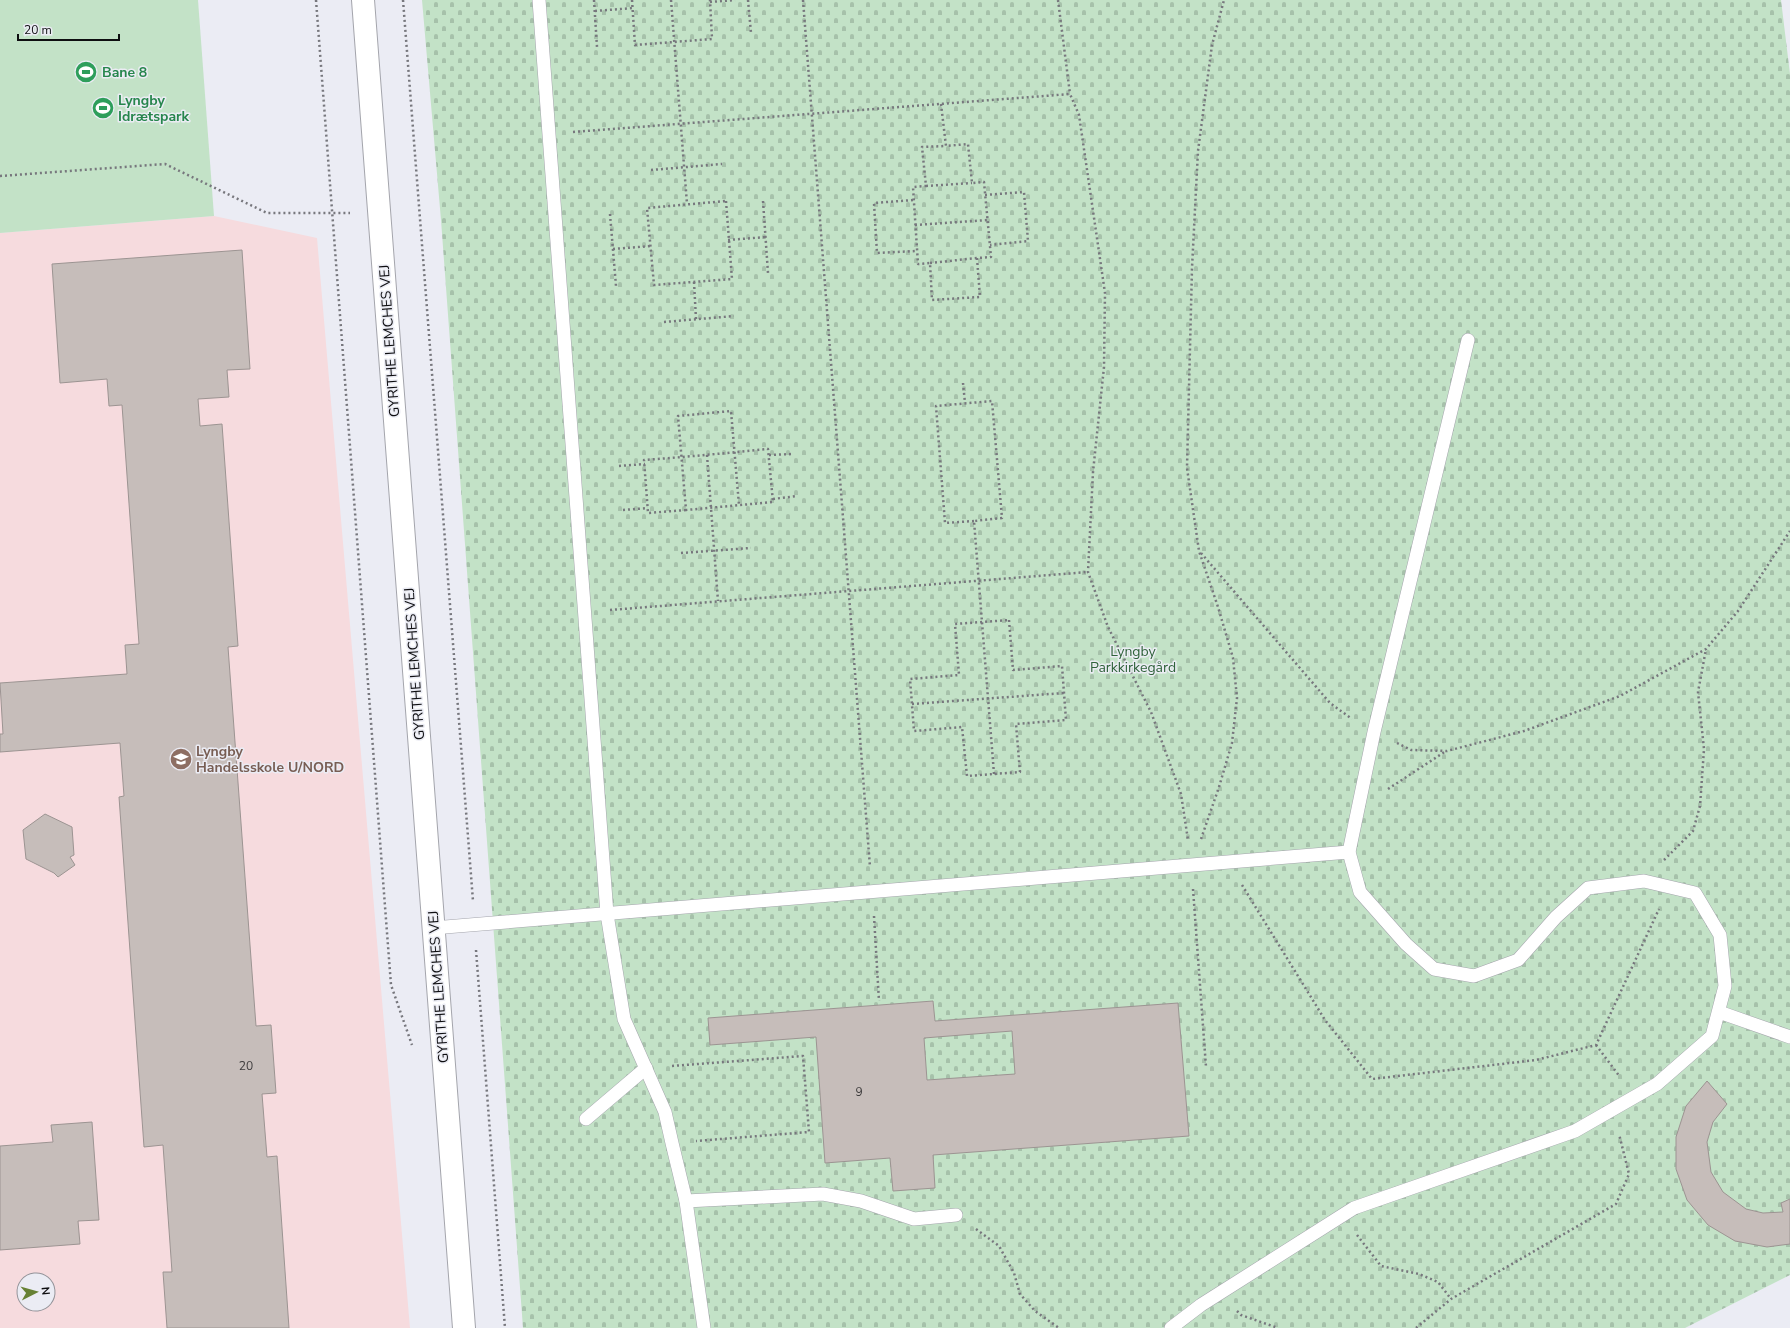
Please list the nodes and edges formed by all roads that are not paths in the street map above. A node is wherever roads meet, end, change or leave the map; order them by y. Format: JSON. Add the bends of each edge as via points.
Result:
{"nodes":[{"id":1,"x":363,"y":0,"type":"edge"},
{"id":2,"x":539,"y":0,"type":"edge"},
{"id":3,"x":1468,"y":340,"type":"dead end"},
{"id":4,"x":1349,"y":852,"type":"junction"},
{"id":5,"x":607,"y":914,"type":"junction"},
{"id":6,"x":433,"y":928,"type":"junction"},
{"id":7,"x":1719,"y":1012,"type":"junction"},
{"id":8,"x":1790,"y":1038,"type":"edge"},
{"id":9,"x":646,"y":1068,"type":"junction"},
{"id":10,"x":586,"y":1119,"type":"dead end"},
{"id":11,"x":686,"y":1201,"type":"junction"},
{"id":12,"x":956,"y":1215,"type":"road end"},
{"id":13,"x":464,"y":1328,"type":"edge"},
{"id":14,"x":704,"y":1328,"type":"edge"},
{"id":15,"x":1171,"y":1328,"type":"edge"}],
"edges":[{"from":1,"to":6,"type":"street","name":"GYRITHE LEMCHES VEJ"},
{"from":2,"to":5,"type":"lane"},
{"from":3,"to":4,"type":"lane","via":[[1374,732]]},
{"from":4,"to":5,"type":"lane"},
{"from":4,"to":7,"type":"lane","via":[[1360,892],[1406,944],[1434,969],[1474,976],[1518,960],[1556,917],[1588,888],[1644,880],[1695,893],[1720,935],[1725,986]]},
{"from":5,"to":6,"type":"lane"},
{"from":5,"to":9,"type":"lane","via":[[624,1019]]},
{"from":6,"to":13,"type":"street","name":"GYRITHE LEMCHES VEJ"},
{"from":7,"to":8,"type":"lane"},
{"from":7,"to":15,"type":"lane","via":[[1712,1036],[1656,1084],[1634,1097],[1575,1131],[1354,1208],[1221,1292]]},
{"from":9,"to":10,"type":"lane"},
{"from":9,"to":11,"type":"lane","via":[[665,1112]]},
{"from":11,"to":12,"type":"lane","via":[[823,1194],[861,1201],[914,1219]]},
{"from":11,"to":14,"type":"lane"}]}
